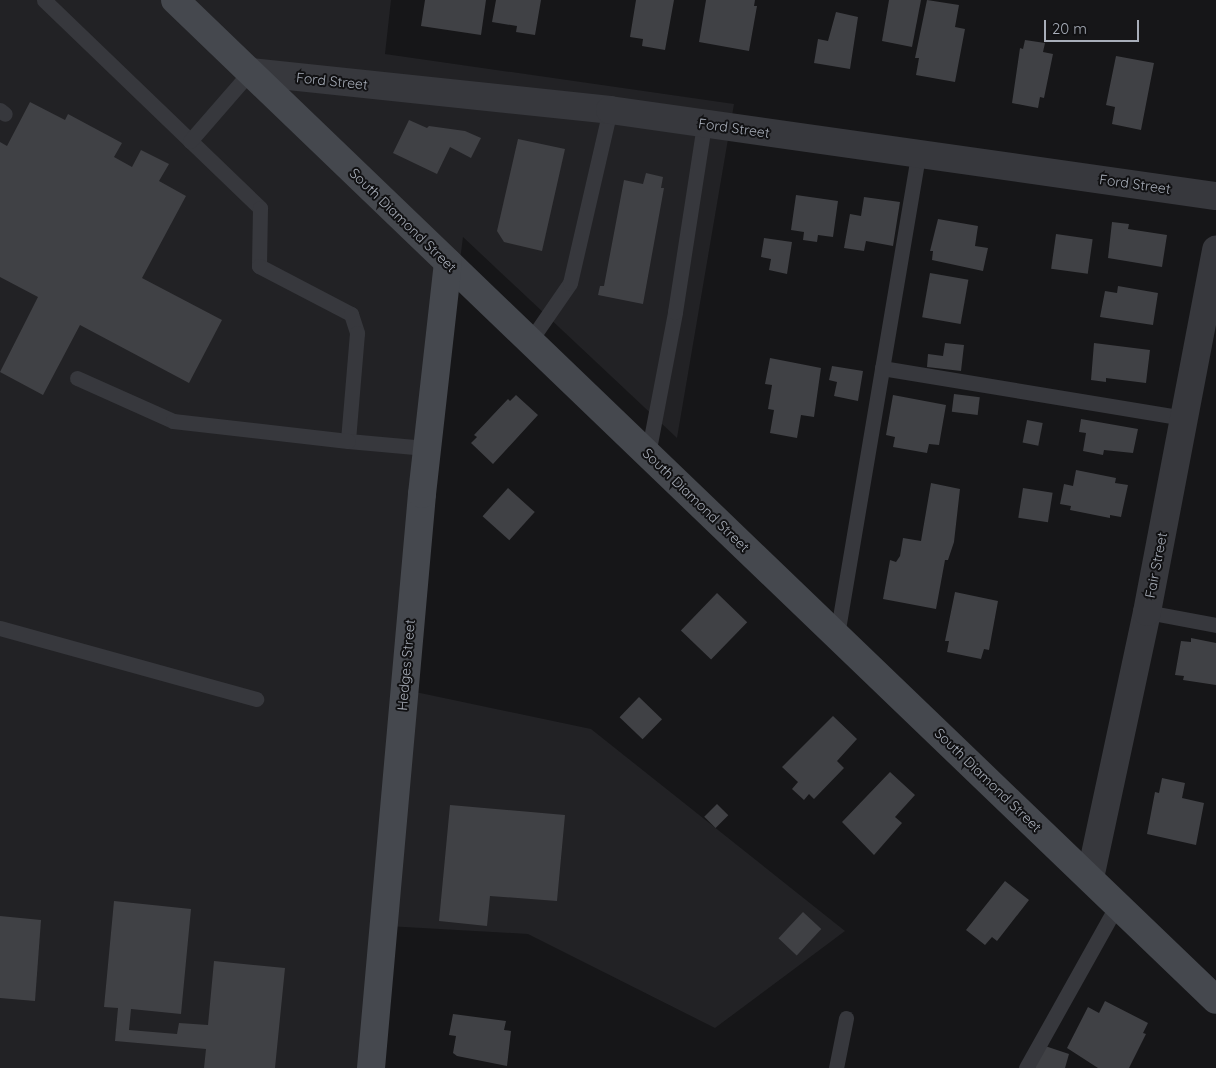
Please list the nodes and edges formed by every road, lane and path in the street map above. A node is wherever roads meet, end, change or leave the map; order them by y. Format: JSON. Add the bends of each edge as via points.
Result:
{"nodes":[{"id":1,"x":44,"y":0,"type":"edge"},
{"id":2,"x":175,"y":0,"type":"edge"},
{"id":3,"x":250,"y":72,"type":"junction"},
{"id":4,"x":610,"y":110,"type":"junction"},
{"id":5,"x":704,"y":124,"type":"junction"},
{"id":6,"x":190,"y":141,"type":"junction"},
{"id":7,"x":918,"y":154,"type":"junction"},
{"id":8,"x":1216,"y":196,"type":"edge"},
{"id":9,"x":1216,"y":250,"type":"edge"},
{"id":10,"x":448,"y":262,"type":"junction"},
{"id":11,"x":530,"y":341,"type":"junction"},
{"id":12,"x":882,"y":368,"type":"junction"},
{"id":13,"x":77,"y":378,"type":"dead end"},
{"id":14,"x":1184,"y":418,"type":"junction"},
{"id":15,"x":348,"y":441,"type":"junction"},
{"id":16,"x":426,"y":448,"type":"junction"},
{"id":17,"x":648,"y":454,"type":"junction"},
{"id":18,"x":1147,"y":612,"type":"junction"},
{"id":19,"x":1216,"y":625,"type":"edge"},
{"id":20,"x":0,"y":628,"type":"edge"},
{"id":21,"x":836,"y":635,"type":"junction"},
{"id":22,"x":256,"y":699,"type":"dead end"},
{"id":23,"x":1090,"y":878,"type":"junction"},
{"id":24,"x":1117,"y":905,"type":"junction"},
{"id":25,"x":1216,"y":1000,"type":"edge"},
{"id":26,"x":846,"y":1018,"type":"dead end"},
{"id":27,"x":371,"y":1068,"type":"edge"},
{"id":28,"x":836,"y":1068,"type":"edge"},
{"id":29,"x":1026,"y":1068,"type":"edge"}],
"edges":[{"from":1,"to":6,"type":"lane"},
{"from":2,"to":3,"type":"street","name":"South Diamond Street"},
{"from":3,"to":4,"type":"street","name":"Ford Street"},
{"from":3,"to":6,"type":"lane"},
{"from":3,"to":10,"type":"street","name":"South Diamond Street"},
{"from":4,"to":5,"type":"street","name":"Ford Street"},
{"from":4,"to":11,"type":"lane","via":[[570,283]]},
{"from":5,"to":7,"type":"street","name":"Ford Street"},
{"from":5,"to":17,"type":"lane","via":[[675,312]]},
{"from":6,"to":15,"type":"lane","via":[[260,208],[259,266],[350,314],[357,333]]},
{"from":7,"to":8,"type":"street","name":"Ford Street"},
{"from":7,"to":12,"type":"lane"},
{"from":9,"to":14,"type":"street","name":"Fair Street"},
{"from":10,"to":11,"type":"street","name":"South Diamond Street"},
{"from":10,"to":16,"type":"street","name":"Hedges Street"},
{"from":11,"to":17,"type":"street","name":"South Diamond Street"},
{"from":12,"to":14,"type":"lane"},
{"from":12,"to":21,"type":"lane"},
{"from":13,"to":15,"type":"lane","via":[[173,421]]},
{"from":14,"to":18,"type":"street","name":"Fair Street"},
{"from":15,"to":16,"type":"lane"},
{"from":16,"to":27,"type":"street","name":"Hedges Street"},
{"from":17,"to":21,"type":"street","name":"South Diamond Street"},
{"from":18,"to":19,"type":"lane"},
{"from":18,"to":23,"type":"street","name":"Fair Street"},
{"from":20,"to":22,"type":"lane"},
{"from":21,"to":23,"type":"street","name":"South Diamond Street"},
{"from":23,"to":24,"type":"street","name":"South Diamond Street"},
{"from":24,"to":25,"type":"street","name":"South Diamond Street"},
{"from":24,"to":29,"type":"lane"},
{"from":26,"to":28,"type":"lane"}]}
